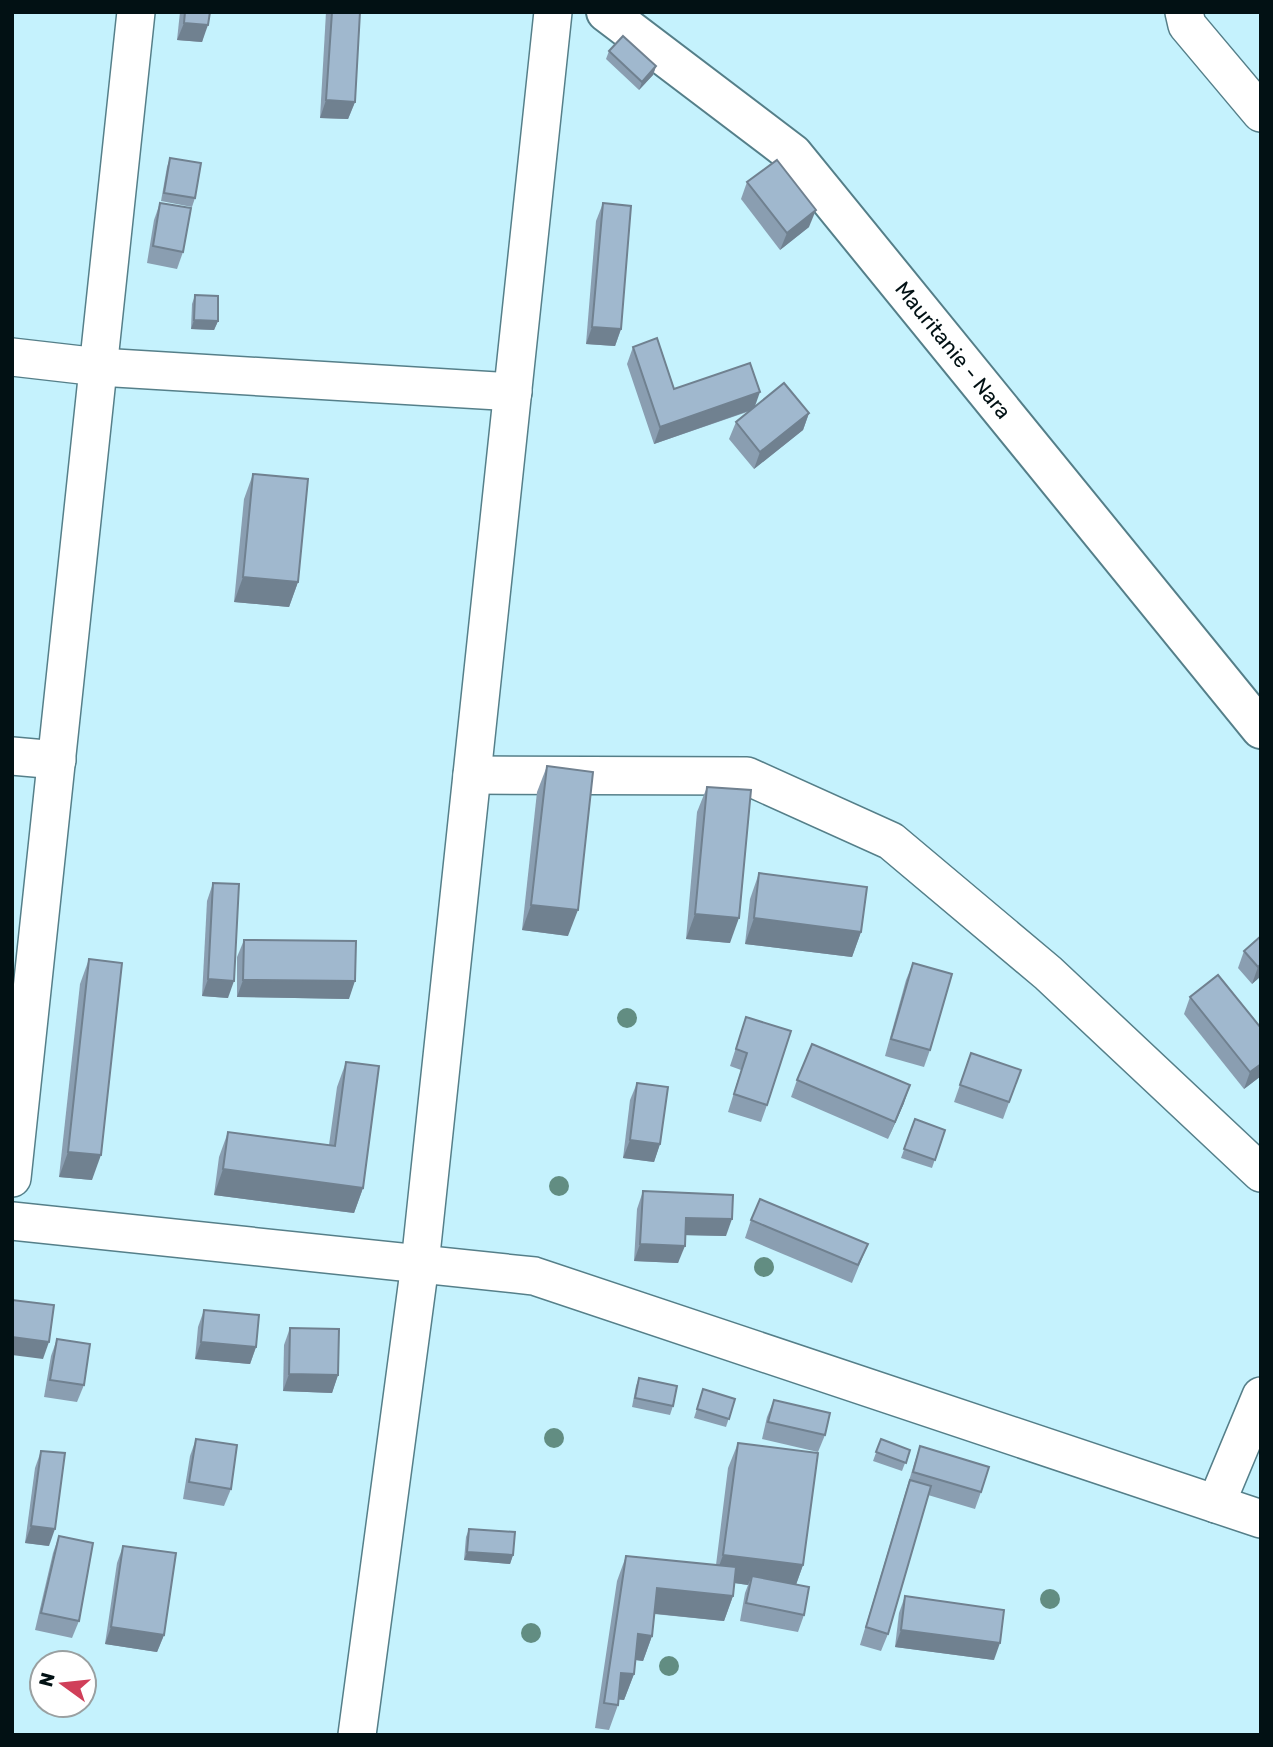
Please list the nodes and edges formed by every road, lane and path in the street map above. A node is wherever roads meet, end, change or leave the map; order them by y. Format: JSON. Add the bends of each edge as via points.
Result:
{"nodes":[{"id":1,"x":136,"y":12,"type":"edge"},
{"id":2,"x":553,"y":12,"type":"edge"},
{"id":3,"x":606,"y":12,"type":"edge"},
{"id":4,"x":1184,"y":12,"type":"edge"},
{"id":5,"x":1261,"y":113,"type":"edge"},
{"id":6,"x":12,"y":357,"type":"edge"},
{"id":7,"x":99,"y":366,"type":"junction"},
{"id":8,"x":513,"y":391,"type":"junction"},
{"id":9,"x":1261,"y":729,"type":"edge"},
{"id":10,"x":12,"y":755,"type":"edge"},
{"id":11,"x":57,"y":760,"type":"junction"},
{"id":12,"x":472,"y":775,"type":"junction"},
{"id":13,"x":1261,"y":1173,"type":"edge"},
{"id":14,"x":12,"y":1178,"type":"edge"},
{"id":15,"x":12,"y":1221,"type":"edge"},
{"id":16,"x":420,"y":1264,"type":"junction"},
{"id":17,"x":1261,"y":1396,"type":"edge"},
{"id":18,"x":1216,"y":1504,"type":"junction"},
{"id":19,"x":1261,"y":1519,"type":"edge"},
{"id":20,"x":357,"y":1735,"type":"edge"}],
"edges":[{"from":1,"to":7,"type":"street"},
{"from":2,"to":8,"type":"street"},
{"from":3,"to":9,"type":"main road","name":"Mauritanie - Nara","via":[[793,154]]},
{"from":4,"to":5,"type":"street","via":[[1187,25]]},
{"from":6,"to":7,"type":"street"},
{"from":7,"to":8,"type":"street"},
{"from":7,"to":11,"type":"street"},
{"from":8,"to":12,"type":"street"},
{"from":10,"to":11,"type":"street"},
{"from":11,"to":14,"type":"street"},
{"from":12,"to":13,"type":"street","via":[[747,776],[891,841],[1048,972]]},
{"from":12,"to":16,"type":"street"},
{"from":15,"to":16,"type":"street"},
{"from":16,"to":18,"type":"street","via":[[534,1276]]},
{"from":16,"to":20,"type":"street"},
{"from":17,"to":18,"type":"street"},
{"from":18,"to":19,"type":"street"}]}
